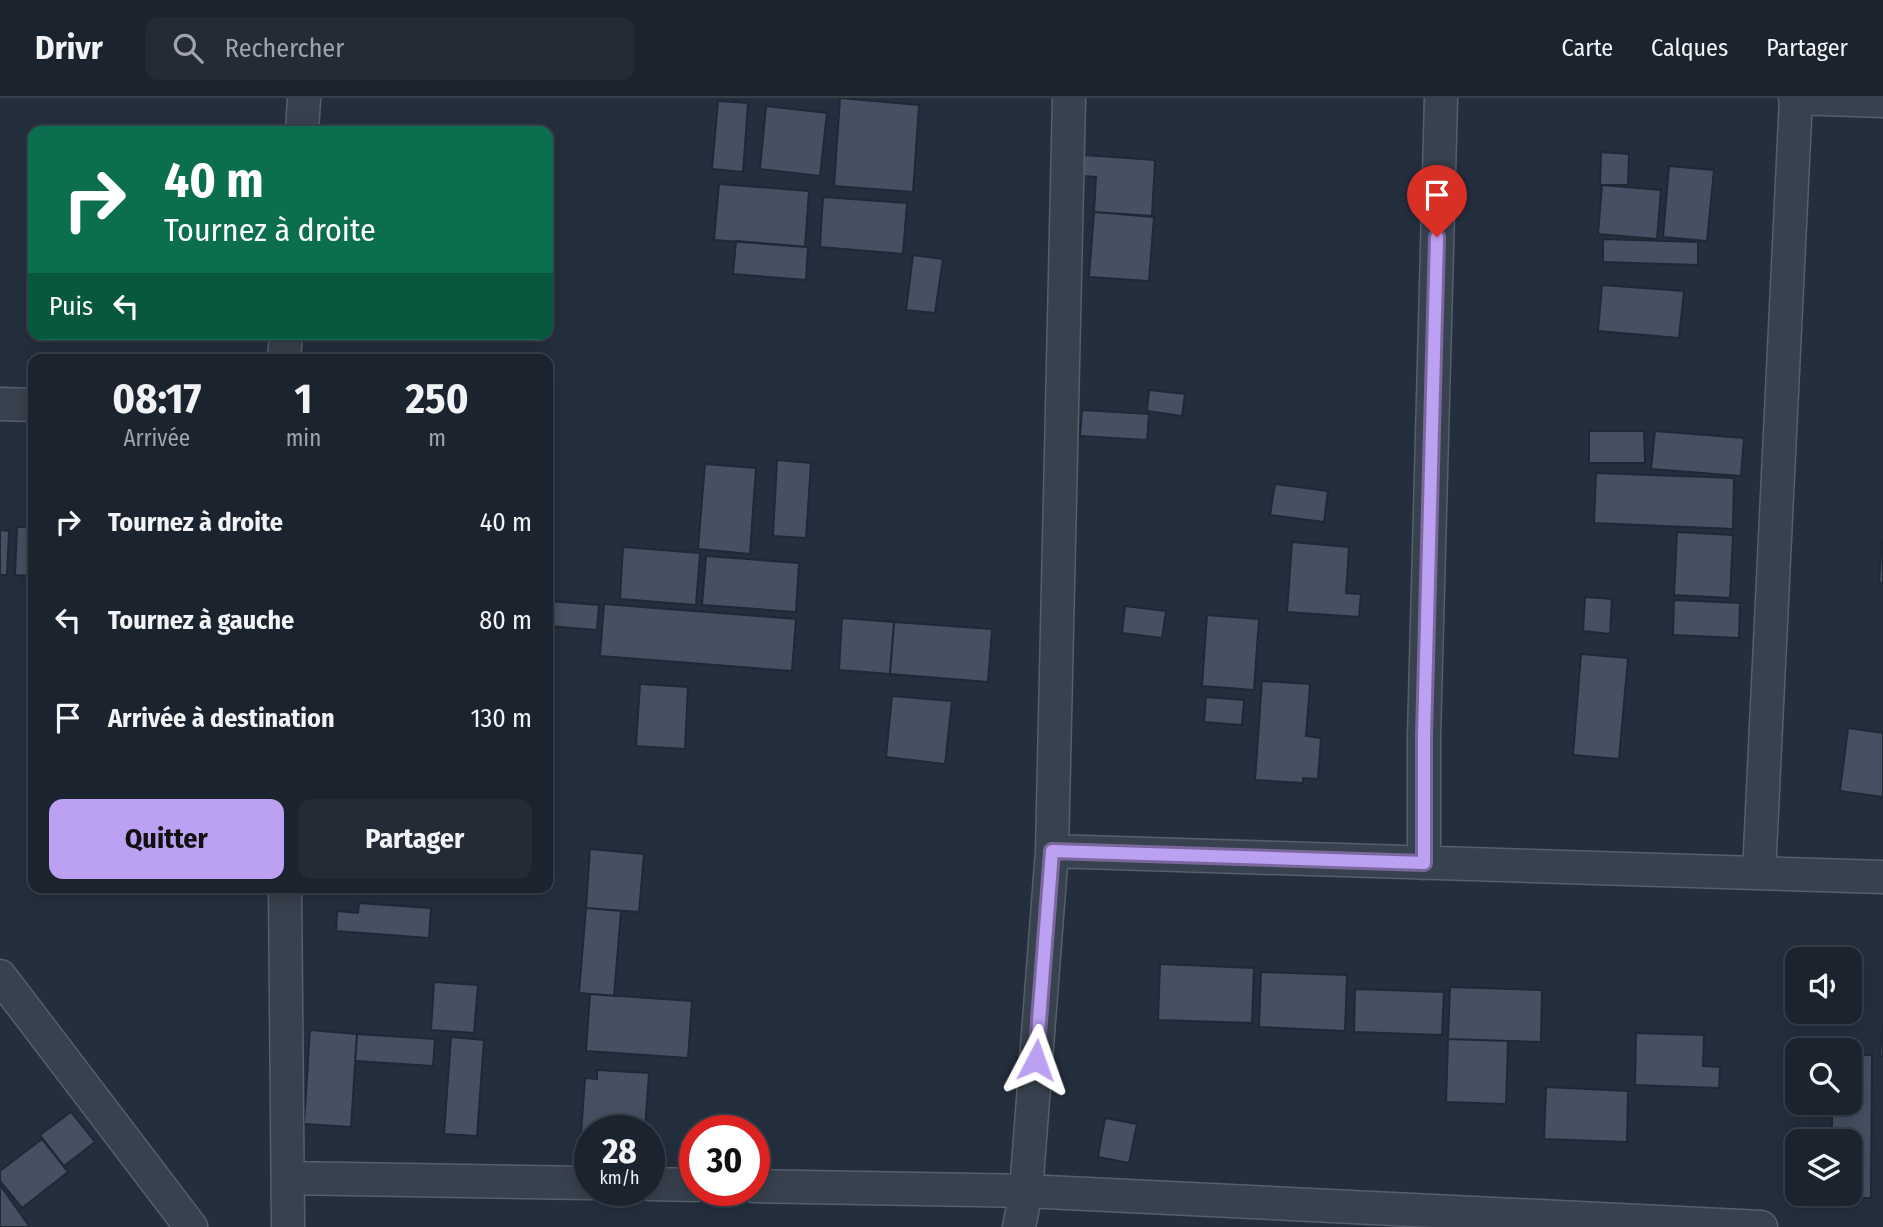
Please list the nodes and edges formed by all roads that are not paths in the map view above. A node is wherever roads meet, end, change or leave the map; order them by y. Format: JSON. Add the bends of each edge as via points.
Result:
{"nodes":[{"id":1,"x":304,"y":98,"type":"edge"},
{"id":2,"x":1069,"y":98,"type":"edge"},
{"id":3,"x":1441,"y":98,"type":"edge"},
{"id":4,"x":1796,"y":98,"type":"edge"},
{"id":5,"x":1883,"y":101,"type":"edge"},
{"id":6,"x":302,"y":126,"type":"edge"},
{"id":7,"x":0,"y":404,"type":"edge"},
{"id":8,"x":28,"y":405,"type":"edge"},
{"id":9,"x":1052,"y":851,"type":"junction"},
{"id":10,"x":1424,"y":863,"type":"junction"},
{"id":11,"x":1759,"y":873,"type":"junction"},
{"id":12,"x":1883,"y":877,"type":"edge"},
{"id":13,"x":285,"y":893,"type":"edge"},
{"id":14,"x":0,"y":976,"type":"edge"},
{"id":15,"x":288,"y":1178,"type":"junction"},
{"id":16,"x":574,"y":1183,"type":"edge"},
{"id":17,"x":770,"y":1186,"type":"edge"},
{"id":18,"x":1026,"y":1191,"type":"junction"},
{"id":19,"x":1361,"y":1217,"type":"edge"},
{"id":20,"x":191,"y":1227,"type":"edge"},
{"id":21,"x":288,"y":1227,"type":"edge"},
{"id":22,"x":1019,"y":1227,"type":"edge"},
{"id":23,"x":1761,"y":1227,"type":"edge"}],
"edges":[{"from":1,"to":6,"type":"street"},
{"from":2,"to":9,"type":"street"},
{"from":3,"to":10,"type":"street"},
{"from":4,"to":5,"type":"street"},
{"from":4,"to":11,"type":"street"},
{"from":7,"to":8,"type":"street"},
{"from":9,"to":10,"type":"street"},
{"from":9,"to":18,"type":"street"},
{"from":10,"to":11,"type":"street"},
{"from":11,"to":12,"type":"street"},
{"from":13,"to":15,"type":"street"},
{"from":14,"to":20,"type":"street"},
{"from":15,"to":16,"type":"street"},
{"from":15,"to":21,"type":"street"},
{"from":17,"to":18,"type":"street"},
{"from":18,"to":19,"type":"street"},
{"from":18,"to":22,"type":"street"},
{"from":19,"to":23,"type":"street"}]}
